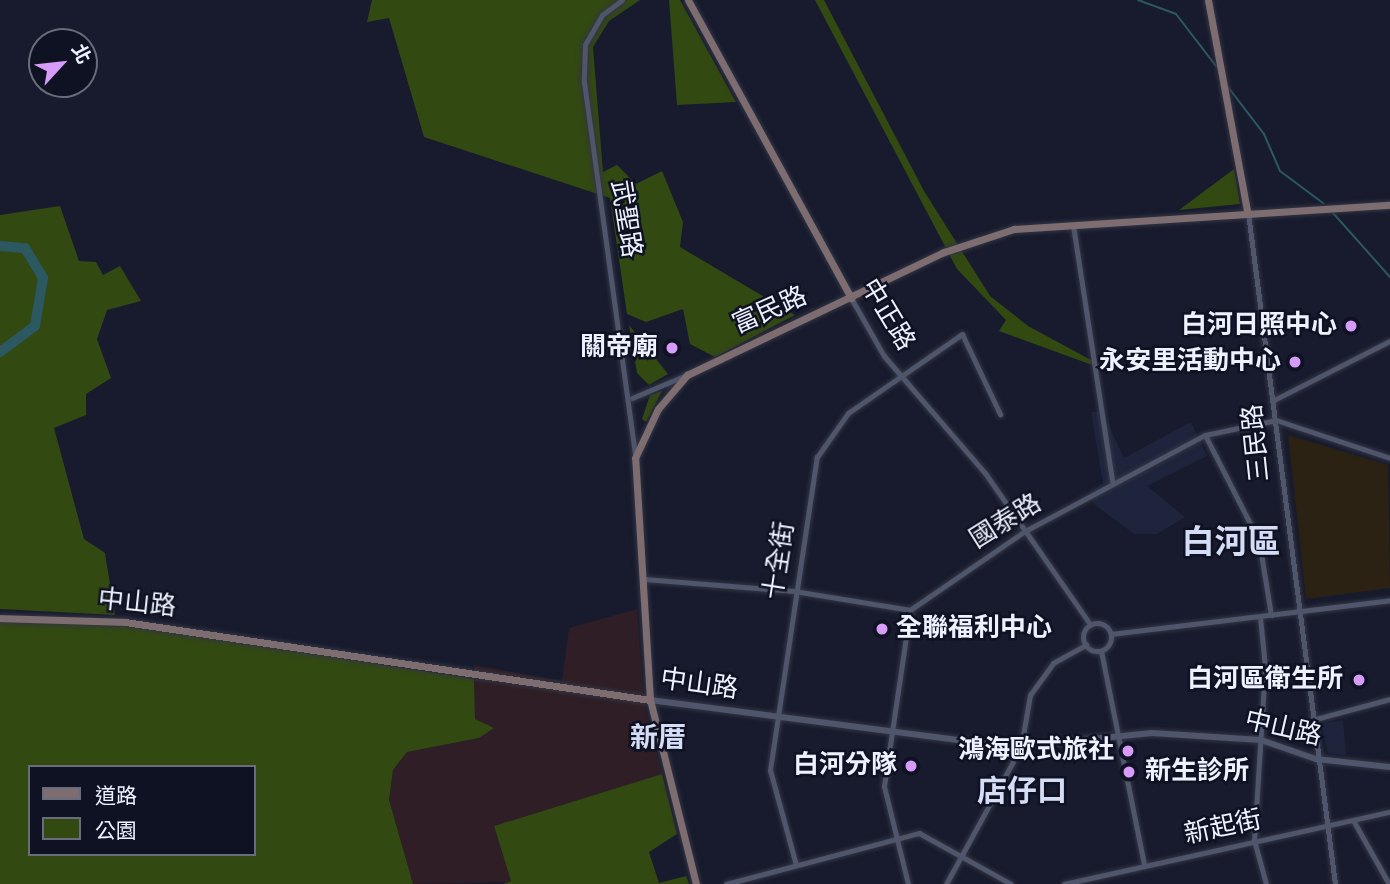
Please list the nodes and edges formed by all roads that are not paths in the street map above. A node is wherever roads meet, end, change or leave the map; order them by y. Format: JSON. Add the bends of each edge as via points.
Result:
{"nodes":[{"id":1,"x":622,"y":0,"type":"edge"},
{"id":2,"x":688,"y":0,"type":"edge"},
{"id":3,"x":1208,"y":0,"type":"edge"},
{"id":4,"x":1390,"y":205,"type":"edge"},
{"id":5,"x":1247,"y":210,"type":"junction"},
{"id":6,"x":1073,"y":225,"type":"junction"},
{"id":7,"x":851,"y":298,"type":"junction"},
{"id":8,"x":1390,"y":341,"type":"edge"},
{"id":9,"x":687,"y":375,"type":"junction"},
{"id":10,"x":901,"y":376,"type":"junction"},
{"id":11,"x":632,"y":398,"type":"junction"},
{"id":12,"x":1274,"y":401,"type":"junction"},
{"id":13,"x":1000,"y":414,"type":"dead end"},
{"id":14,"x":1276,"y":420,"type":"junction"},
{"id":15,"x":1205,"y":435,"type":"junction"},
{"id":16,"x":635,"y":458,"type":"junction"},
{"id":17,"x":1390,"y":458,"type":"edge"},
{"id":18,"x":1112,"y":481,"type":"junction"},
{"id":19,"x":1025,"y":531,"type":"junction"},
{"id":20,"x":644,"y":579,"type":"junction"},
{"id":21,"x":794,"y":591,"type":"junction"},
{"id":22,"x":1390,"y":600,"type":"edge"},
{"id":23,"x":910,"y":610,"type":"junction"},
{"id":24,"x":1299,"y":612,"type":"junction"},
{"id":25,"x":1270,"y":615,"type":"junction"},
{"id":26,"x":1260,"y":617,"type":"junction"},
{"id":27,"x":0,"y":618,"type":"edge"},
{"id":28,"x":1090,"y":624,"type":"junction"},
{"id":29,"x":1111,"y":634,"type":"junction"},
{"id":30,"x":1086,"y":645,"type":"junction"},
{"id":31,"x":1101,"y":650,"type":"junction"},
{"id":32,"x":1390,"y":699,"type":"edge"},
{"id":33,"x":650,"y":700,"type":"junction"},
{"id":34,"x":777,"y":718,"type":"junction"},
{"id":35,"x":1312,"y":720,"type":"junction"},
{"id":36,"x":891,"y":731,"type":"junction"},
{"id":37,"x":1118,"y":737,"type":"junction"},
{"id":38,"x":1261,"y":740,"type":"junction"},
{"id":39,"x":1021,"y":747,"type":"junction"},
{"id":40,"x":1316,"y":759,"type":"junction"},
{"id":41,"x":1390,"y":767,"type":"edge"},
{"id":42,"x":1390,"y":812,"type":"edge"},
{"id":43,"x":1353,"y":822,"type":"junction"},
{"id":44,"x":1324,"y":829,"type":"junction"},
{"id":45,"x":897,"y":838,"type":"junction"},
{"id":46,"x":1254,"y":840,"type":"junction"},
{"id":47,"x":961,"y":858,"type":"junction"},
{"id":48,"x":1144,"y":864,"type":"junction"},
{"id":49,"x":796,"y":865,"type":"junction"},
{"id":50,"x":696,"y":884,"type":"edge"},
{"id":51,"x":726,"y":884,"type":"edge"},
{"id":52,"x":908,"y":884,"type":"edge"},
{"id":53,"x":946,"y":884,"type":"edge"},
{"id":54,"x":1010,"y":884,"type":"edge"},
{"id":55,"x":1064,"y":884,"type":"edge"},
{"id":56,"x":1266,"y":884,"type":"edge"},
{"id":57,"x":1335,"y":884,"type":"edge"},
{"id":58,"x":1389,"y":884,"type":"edge"}],
"edges":[{"from":1,"to":11,"type":"street","name":"武聖路","via":[[602,15],[585,45],[584,82]]},
{"from":2,"to":7,"type":"main road","name":"中正路"},
{"from":3,"to":5,"type":"main road","name":"三民路"},
{"from":4,"to":5,"type":"main road","name":"富民路"},
{"from":5,"to":6,"type":"main road","name":"富民路"},
{"from":5,"to":12,"type":"street","name":"三民路"},
{"from":6,"to":7,"type":"main road","name":"富民路","via":[[981,238]]},
{"from":6,"to":18,"type":"street"},
{"from":7,"to":9,"type":"main road","name":"富民路"},
{"from":7,"to":10,"type":"street","name":"中正路"},
{"from":8,"to":12,"type":"street"},
{"from":9,"to":11,"type":"street"},
{"from":9,"to":16,"type":"main road","name":"富民路","via":[[659,410]]},
{"from":10,"to":13,"type":"street","name":"十全街","via":[[962,334]]},
{"from":10,"to":19,"type":"street","name":"中正路","via":[[981,467]]},
{"from":10,"to":21,"type":"street","name":"十全街","via":[[848,413],[824,443]]},
{"from":11,"to":16,"type":"street","name":"武聖路"},
{"from":12,"to":14,"type":"street","name":"三民路"},
{"from":14,"to":15,"type":"street","name":"國泰路"},
{"from":14,"to":17,"type":"street"},
{"from":14,"to":24,"type":"street","name":"三民路"},
{"from":15,"to":18,"type":"street","name":"國泰路"},
{"from":15,"to":25,"type":"street","via":[[1259,541]]},
{"from":16,"to":20,"type":"main road"},
{"from":18,"to":19,"type":"street","name":"國泰路"},
{"from":19,"to":23,"type":"street","name":"國泰路"},
{"from":19,"to":28,"type":"street","name":"中正路"},
{"from":20,"to":21,"type":"street"},
{"from":20,"to":33,"type":"main road"},
{"from":21,"to":23,"type":"street"},
{"from":21,"to":34,"type":"street","name":"十全街"},
{"from":22,"to":24,"type":"street"},
{"from":23,"to":36,"type":"street"},
{"from":24,"to":25,"type":"street"},
{"from":24,"to":35,"type":"street","name":"三民路"},
{"from":25,"to":26,"type":"street"},
{"from":26,"to":29,"type":"street"},
{"from":26,"to":38,"type":"street"},
{"from":27,"to":33,"type":"main road","name":"中山路","via":[[125,622]]},
{"from":28,"to":29,"type":"street","via":[[1104,624]]},
{"from":28,"to":30,"type":"street","via":[[1083,634]]},
{"from":29,"to":31,"type":"street"},
{"from":30,"to":31,"type":"street"},
{"from":30,"to":39,"type":"street","via":[[1053,663],[1030,695]]},
{"from":31,"to":37,"type":"street"},
{"from":32,"to":35,"type":"street"},
{"from":33,"to":34,"type":"street","name":"中山路"},
{"from":33,"to":50,"type":"main road"},
{"from":34,"to":36,"type":"street","name":"中山路"},
{"from":34,"to":49,"type":"street","name":"十全街","via":[[770,770]]},
{"from":35,"to":40,"type":"street","name":"三民路"},
{"from":36,"to":39,"type":"street","name":"中山路"},
{"from":36,"to":45,"type":"street","via":[[884,786]]},
{"from":37,"to":38,"type":"street","name":"中山路"},
{"from":37,"to":39,"type":"street","name":"中山路"},
{"from":37,"to":48,"type":"street"},
{"from":38,"to":40,"type":"street","name":"中山路"},
{"from":38,"to":46,"type":"street"},
{"from":39,"to":47,"type":"street"},
{"from":40,"to":41,"type":"street","name":"中山路"},
{"from":40,"to":44,"type":"street","name":"三民路"},
{"from":42,"to":43,"type":"street","name":"新起街"},
{"from":43,"to":44,"type":"street","name":"新起街"},
{"from":43,"to":58,"type":"street"},
{"from":44,"to":46,"type":"street","name":"新起街"},
{"from":44,"to":57,"type":"street","name":"三民路"},
{"from":45,"to":47,"type":"street","via":[[919,833]]},
{"from":45,"to":49,"type":"street"},
{"from":45,"to":52,"type":"street"},
{"from":46,"to":48,"type":"street","name":"新起街"},
{"from":46,"to":56,"type":"street"},
{"from":47,"to":53,"type":"street"},
{"from":47,"to":54,"type":"street"},
{"from":48,"to":55,"type":"street","name":"新起街"},
{"from":49,"to":51,"type":"street"}]}
